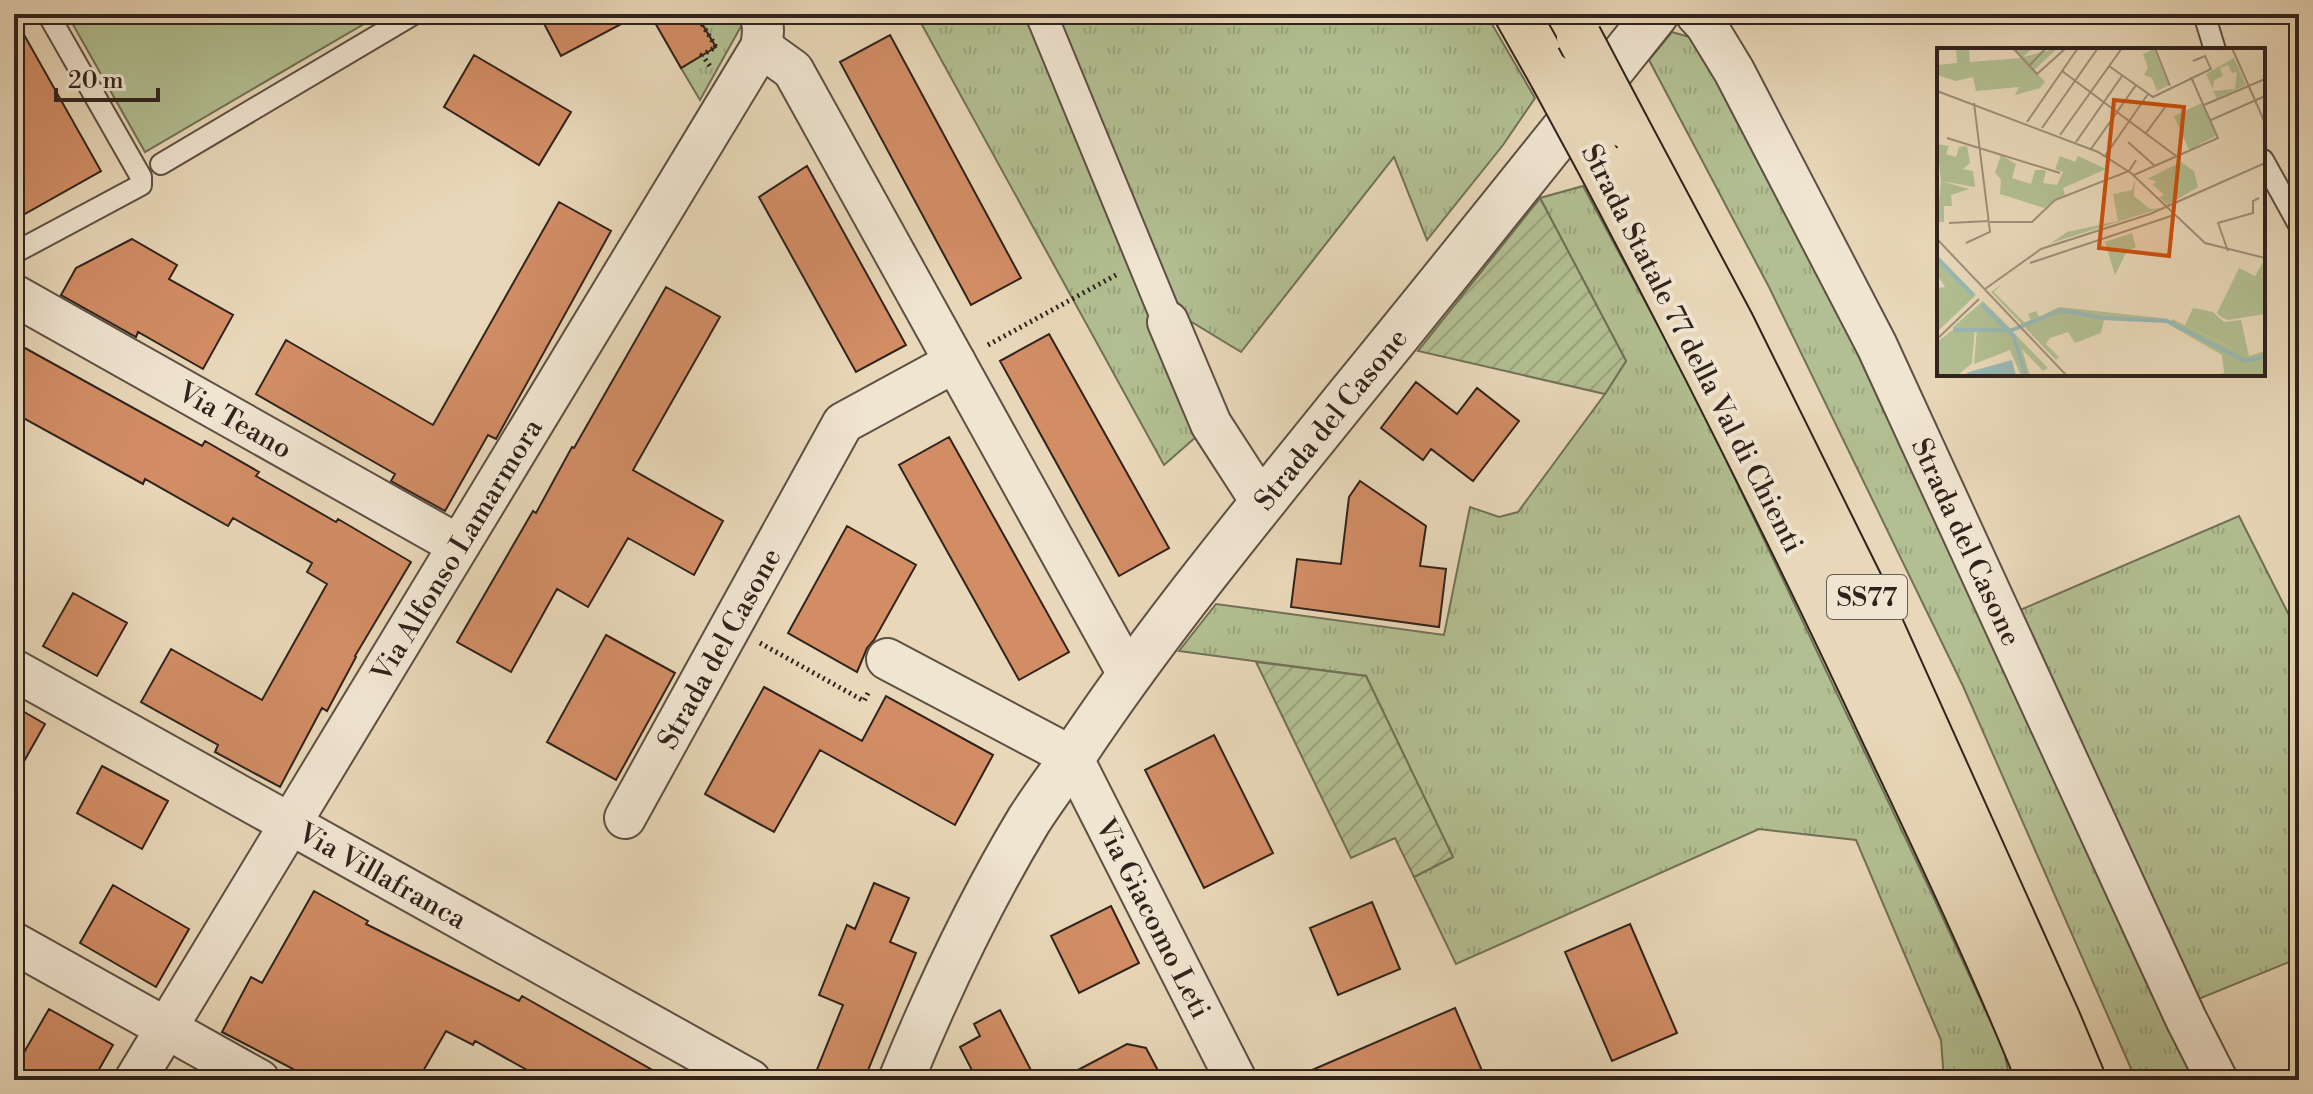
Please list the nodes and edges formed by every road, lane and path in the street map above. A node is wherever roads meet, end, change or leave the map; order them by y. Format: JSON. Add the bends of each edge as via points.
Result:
{"nodes":[{"id":1,"x":48,"y":14,"type":"edge"},
{"id":2,"x":414,"y":14,"type":"edge"},
{"id":3,"x":1041,"y":14,"type":"edge"},
{"id":4,"x":1517,"y":14,"type":"edge"},
{"id":5,"x":1656,"y":14,"type":"edge"},
{"id":6,"x":1696,"y":14,"type":"edge"},
{"id":7,"x":1573,"y":26,"type":"edge"},
{"id":8,"x":760,"y":30,"type":"edge"},
{"id":9,"x":161,"y":164,"type":"dead end"},
{"id":10,"x":2265,"y":164,"type":"edge"},
{"id":11,"x":2299,"y":225,"type":"edge"},
{"id":12,"x":14,"y":253,"type":"edge"},
{"id":13,"x":1143,"y":260,"type":"junction"},
{"id":14,"x":14,"y":295,"type":"edge"},
{"id":15,"x":1168,"y":322,"type":"joint"},
{"id":16,"x":955,"y":362,"type":"junction"},
{"id":17,"x":1262,"y":503,"type":"junction"},
{"id":18,"x":458,"y":545,"type":"junction"},
{"id":19,"x":731,"y":626,"type":"junction"},
{"id":20,"x":887,"y":659,"type":"joint"},
{"id":21,"x":14,"y":670,"type":"edge"},
{"id":22,"x":1128,"y":674,"type":"junction"},
{"id":23,"x":1072,"y":757,"type":"junction"},
{"id":24,"x":625,"y":818,"type":"dead end"},
{"id":25,"x":289,"y":823,"type":"junction"},
{"id":26,"x":14,"y":943,"type":"edge"},
{"id":27,"x":166,"y":1028,"type":"junction"},
{"id":28,"x":135,"y":1080,"type":"edge"},
{"id":29,"x":259,"y":1080,"type":"edge"},
{"id":30,"x":750,"y":1080,"type":"edge"},
{"id":31,"x":901,"y":1080,"type":"edge"},
{"id":32,"x":1236,"y":1080,"type":"edge"},
{"id":33,"x":2040,"y":1080,"type":"edge"},
{"id":34,"x":2083,"y":1080,"type":"edge"},
{"id":35,"x":2217,"y":1080,"type":"edge"}],
"edges":[{"from":1,"to":12,"type":"lane","via":[[141,185]]},
{"from":2,"to":9,"type":"lane"},
{"from":3,"to":13,"type":"street"},
{"from":4,"to":33,"type":"highway","name":"Strada Statale 77 della Val di Chienti","number":"SS77","bridge":true,"via":[[1702,357],[1955,884]]},
{"from":5,"to":17,"type":"street","name":"Strada del Casone"},
{"from":6,"to":35,"type":"street","name":"Strada del Casone","via":[[1734,71],[1877,346]]},
{"from":7,"to":34,"type":"highway","name":"Strada Statale 77 della Val di Chienti","number":"SS77","bridge":true,"via":[[1731,323],[1876,616]]},
{"from":8,"to":16,"type":"street","via":[[793,70]]},
{"from":8,"to":18,"type":"street","name":"Via Alfonso Lamarmora"},
{"from":10,"to":11,"type":"lane"},
{"from":13,"to":15,"type":"street"},
{"from":13,"to":16,"type":"path"},
{"from":14,"to":18,"type":"street","name":"Via Teano"},
{"from":15,"to":17,"type":"street","via":[[1211,424]]},
{"from":16,"to":19,"type":"street","name":"Strada del Casone","via":[[843,423]]},
{"from":16,"to":22,"type":"street"},
{"from":17,"to":22,"type":"street","name":"Strada del Casone"},
{"from":18,"to":25,"type":"street","name":"Via Alfonso Lamarmora"},
{"from":19,"to":20,"type":"path","via":[[864,701]]},
{"from":19,"to":24,"type":"street","name":"Strada del Casone"},
{"from":20,"to":23,"type":"street"},
{"from":21,"to":25,"type":"street","name":"Via Villafranca"},
{"from":22,"to":23,"type":"street","name":"Strada del Casone"},
{"from":23,"to":31,"type":"street","name":"Strada del Casone","via":[[974,918]]},
{"from":23,"to":32,"type":"street","name":"Via Giacomo Leti"},
{"from":25,"to":27,"type":"street","name":"Via Alfonso Lamarmora"},
{"from":25,"to":30,"type":"street","name":"Via Villafranca"},
{"from":26,"to":27,"type":"street"},
{"from":27,"to":28,"type":"street","name":"Via Alfonso Lamarmora"},
{"from":27,"to":29,"type":"street"}]}
